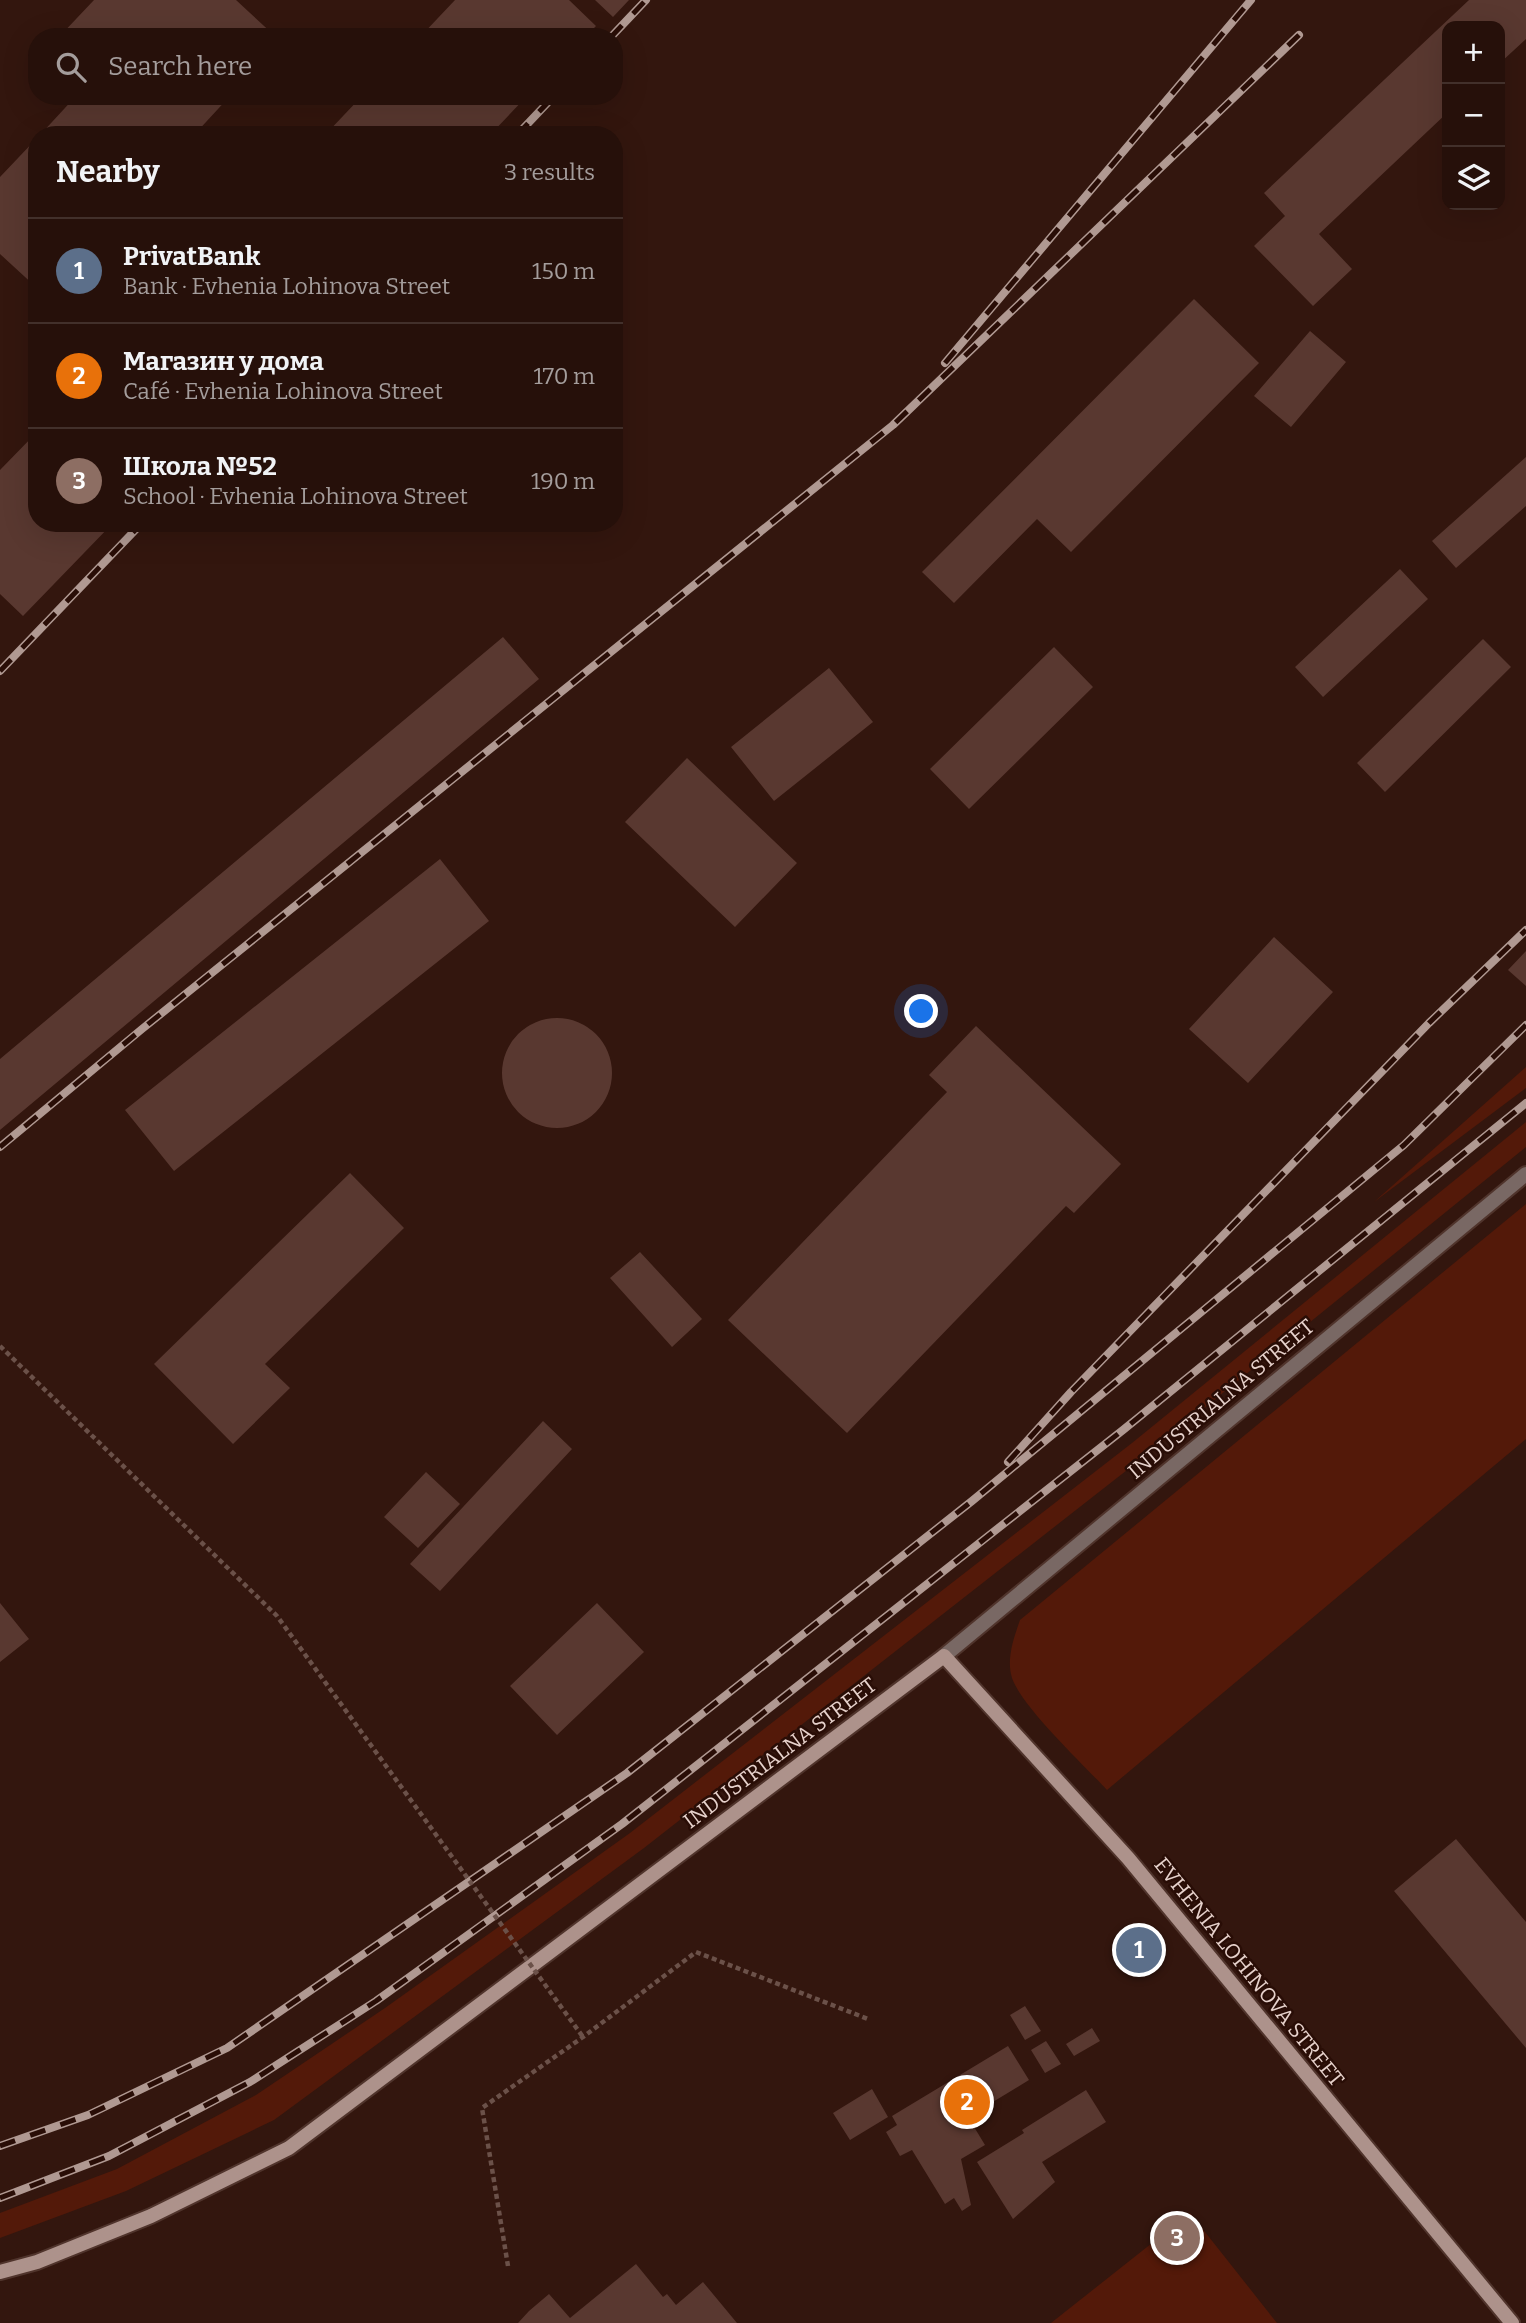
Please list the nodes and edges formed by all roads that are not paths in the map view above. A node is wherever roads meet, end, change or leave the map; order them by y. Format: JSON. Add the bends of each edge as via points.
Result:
{"nodes":[{"id":1,"x":1526,"y":1174,"type":"edge"},
{"id":2,"x":944,"y":1656,"type":"junction"},
{"id":3,"x":0,"y":2272,"type":"edge"},
{"id":4,"x":1512,"y":2323,"type":"edge"}],
"edges":[{"from":1,"to":2,"type":"street","name":"INDUSTRIALNA STREET"},
{"from":2,"to":3,"type":"street","name":"INDUSTRIALNA STREET","via":[[289,2148],[151,2216]]},
{"from":2,"to":4,"type":"street","name":"EVHENIA LOHINOVA STREET","via":[[1128,1858]]}]}
